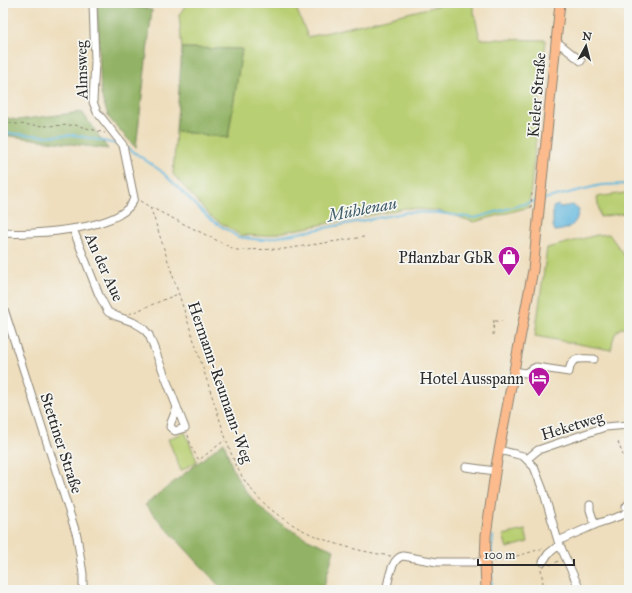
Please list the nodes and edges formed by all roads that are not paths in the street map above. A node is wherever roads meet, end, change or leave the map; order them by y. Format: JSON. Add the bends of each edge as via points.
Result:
{"nodes":[{"id":1,"x":93,"y":3,"type":"edge"},
{"id":2,"x":560,"y":3,"type":"edge"},
{"id":3,"x":556,"y":41,"type":"junction"},
{"id":4,"x":581,"y":61,"type":"dead end"},
{"id":5,"x":73,"y":230,"type":"junction"},
{"id":6,"x":3,"y":233,"type":"edge"},
{"id":7,"x":3,"y":306,"type":"edge"},
{"id":8,"x":594,"y":359,"type":"dead end"},
{"id":9,"x":514,"y":371,"type":"junction"},
{"id":10,"x":177,"y":407,"type":"junction"},
{"id":11,"x":629,"y":425,"type":"edge"},
{"id":12,"x":499,"y":450,"type":"junction"},
{"id":13,"x":527,"y":459,"type":"junction"},
{"id":14,"x":466,"y":467,"type":"dead end"},
{"id":15,"x":495,"y":471,"type":"junction"},
{"id":16,"x":629,"y":503,"type":"edge"},
{"id":17,"x":628,"y":512,"type":"edge"},
{"id":18,"x":558,"y":543,"type":"junction"},
{"id":19,"x":561,"y":558,"type":"junction"},
{"id":20,"x":485,"y":562,"type":"junction"},
{"id":21,"x":83,"y":590,"type":"edge"},
{"id":22,"x":386,"y":590,"type":"edge"},
{"id":23,"x":486,"y":590,"type":"edge"},
{"id":24,"x":580,"y":590,"type":"edge"}],
"edges":[{"from":1,"to":5,"type":"street","name":"Almsweg","via":[[94,102],[97,112],[123,144],[134,198],[133,204],[119,214]]},
{"from":2,"to":3,"type":"main road","name":"Kieler Straße"},
{"from":3,"to":4,"type":"street"},
{"from":3,"to":9,"type":"main road","name":"Kieler Straße","via":[[533,270]]},
{"from":5,"to":6,"type":"street"},
{"from":5,"to":10,"type":"street","name":"An der Aue","via":[[108,312],[133,322],[143,328],[149,336]]},
{"from":7,"to":21,"type":"street","name":"Stettiner Straße","via":[[77,536]]},
{"from":8,"to":9,"type":"street","via":[[572,361],[569,372],[536,367],[525,373]]},
{"from":9,"to":12,"type":"main road","name":"Kieler Straße"},
{"from":10,"to":10,"type":"street","name":"An der Aue","via":[[186,428],[175,431],[170,427],[170,420],[175,415]]},
{"from":11,"to":13,"type":"street","name":"Heketweg","via":[[605,427],[538,450]]},
{"from":12,"to":13,"type":"street"},
{"from":12,"to":15,"type":"main road","name":"Kieler Straße"},
{"from":13,"to":18,"type":"street","via":[[538,475]]},
{"from":14,"to":15,"type":"street"},
{"from":15,"to":20,"type":"main road","name":"Kieler Straße"},
{"from":16,"to":17,"type":"street","via":[[626,507]]},
{"from":17,"to":18,"type":"street"},
{"from":18,"to":19,"type":"street"},
{"from":18,"to":19,"type":"street","via":[[548,554],[545,564],[551,556]]},
{"from":19,"to":24,"type":"street"},
{"from":20,"to":22,"type":"street","via":[[437,562],[398,556]]},
{"from":20,"to":23,"type":"main road","name":"Kieler Straße"}]}
